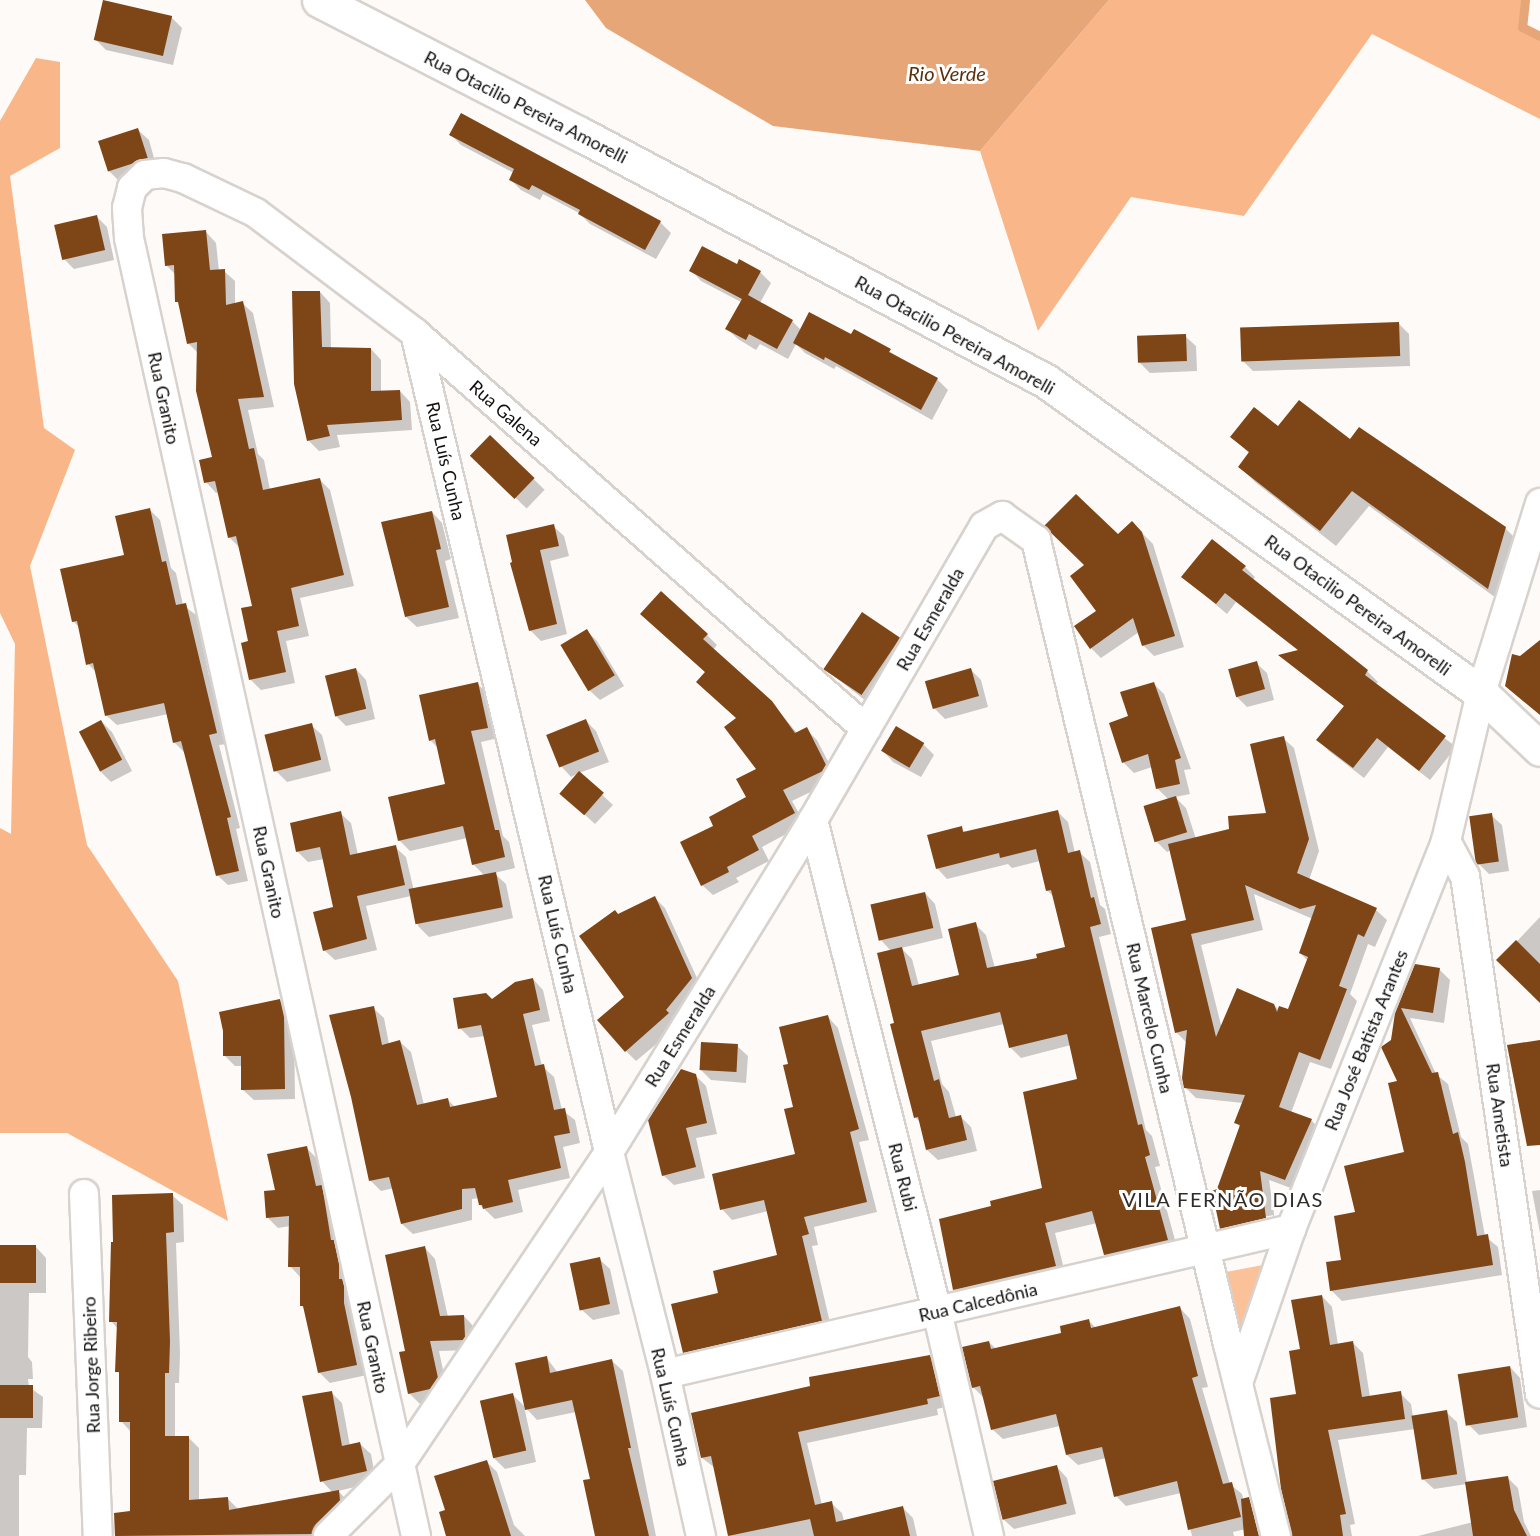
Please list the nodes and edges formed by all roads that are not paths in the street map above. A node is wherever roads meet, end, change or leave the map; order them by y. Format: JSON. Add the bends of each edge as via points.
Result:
{"nodes":[{"id":1,"x":320,"y":0,"type":"edge"},
{"id":2,"x":127,"y":208,"type":"joint"},
{"id":3,"x":416,"y":333,"type":"junction"},
{"id":4,"x":1540,"y":503,"type":"edge"},
{"id":5,"x":1002,"y":516,"type":"joint"},
{"id":6,"x":1481,"y":693,"type":"junction"},
{"id":7,"x":866,"y":729,"type":"junction"},
{"id":8,"x":1540,"y":749,"type":"edge"},
{"id":9,"x":813,"y":820,"type":"junction"},
{"id":10,"x":1446,"y":841,"type":"junction"},
{"id":11,"x":609,"y":1152,"type":"junction"},
{"id":12,"x":84,"y":1194,"type":"dead end"},
{"id":13,"x":1291,"y":1229,"type":"junction"},
{"id":14,"x":1205,"y":1249,"type":"junction"},
{"id":15,"x":937,"y":1311,"type":"junction"},
{"id":16,"x":665,"y":1374,"type":"junction"},
{"id":17,"x":1238,"y":1383,"type":"junction"},
{"id":18,"x":1540,"y":1394,"type":"edge"},
{"id":19,"x":399,"y":1465,"type":"junction"},
{"id":20,"x":98,"y":1536,"type":"edge"},
{"id":21,"x":328,"y":1536,"type":"edge"},
{"id":22,"x":416,"y":1536,"type":"edge"},
{"id":23,"x":701,"y":1536,"type":"edge"},
{"id":24,"x":989,"y":1536,"type":"edge"},
{"id":25,"x":1276,"y":1536,"type":"edge"}],
"edges":[{"from":1,"to":6,"type":"main road","name":"Rua Otacilio Pereira Amorelli","via":[[1046,381]]},
{"from":2,"to":3,"type":"street","name":"Rua Galena","via":[[132,188],[145,175],[164,173],[183,178],[256,213]]},
{"from":2,"to":19,"type":"street","name":"Rua Granito","via":[[129,238]]},
{"from":3,"to":7,"type":"street","name":"Rua Galena"},
{"from":3,"to":11,"type":"street","name":"Rua Luís Cunha"},
{"from":4,"to":6,"type":"street","name":"Rua José Batista Arantes"},
{"from":5,"to":7,"type":"street","name":"Rua Esmeralda","via":[[984,526]]},
{"from":5,"to":14,"type":"street","name":"Rua Marcelo Cunha","via":[[1036,540]]},
{"from":6,"to":8,"type":"main road","name":"Rua Otacilio Pereira Amorelli"},
{"from":6,"to":10,"type":"street","name":"Rua José Batista Arantes"},
{"from":7,"to":9,"type":"street","name":"Rua Esmeralda"},
{"from":9,"to":11,"type":"street","name":"Rua Esmeralda"},
{"from":9,"to":15,"type":"street","name":"Rua Rubi"},
{"from":10,"to":13,"type":"street","name":"Rua José Batista Arantes"},
{"from":10,"to":18,"type":"street","name":"Rua Ametista","via":[[1465,876]]},
{"from":11,"to":16,"type":"street","name":"Rua Luís Cunha"},
{"from":11,"to":19,"type":"street","name":"Rua Esmeralda"},
{"from":12,"to":20,"type":"street","name":"Rua Jorge Ribeiro"},
{"from":13,"to":14,"type":"street","name":"Rua Calcedônia"},
{"from":13,"to":17,"type":"street","name":"Rua José Batista Arantes"},
{"from":14,"to":15,"type":"street","name":"Rua Calcedônia"},
{"from":14,"to":17,"type":"street","name":"Rua Marcelo Cunha"},
{"from":15,"to":16,"type":"street","name":"Rua Calcedônia"},
{"from":15,"to":24,"type":"street","name":"Rua Rubi"},
{"from":16,"to":23,"type":"street","name":"Rua Luís Cunha"},
{"from":17,"to":25,"type":"street","name":"Rua Marcelo Cunha"},
{"from":19,"to":21,"type":"street","name":"Rua Esmeralda"},
{"from":19,"to":22,"type":"street","name":"Rua Granito"}]}
